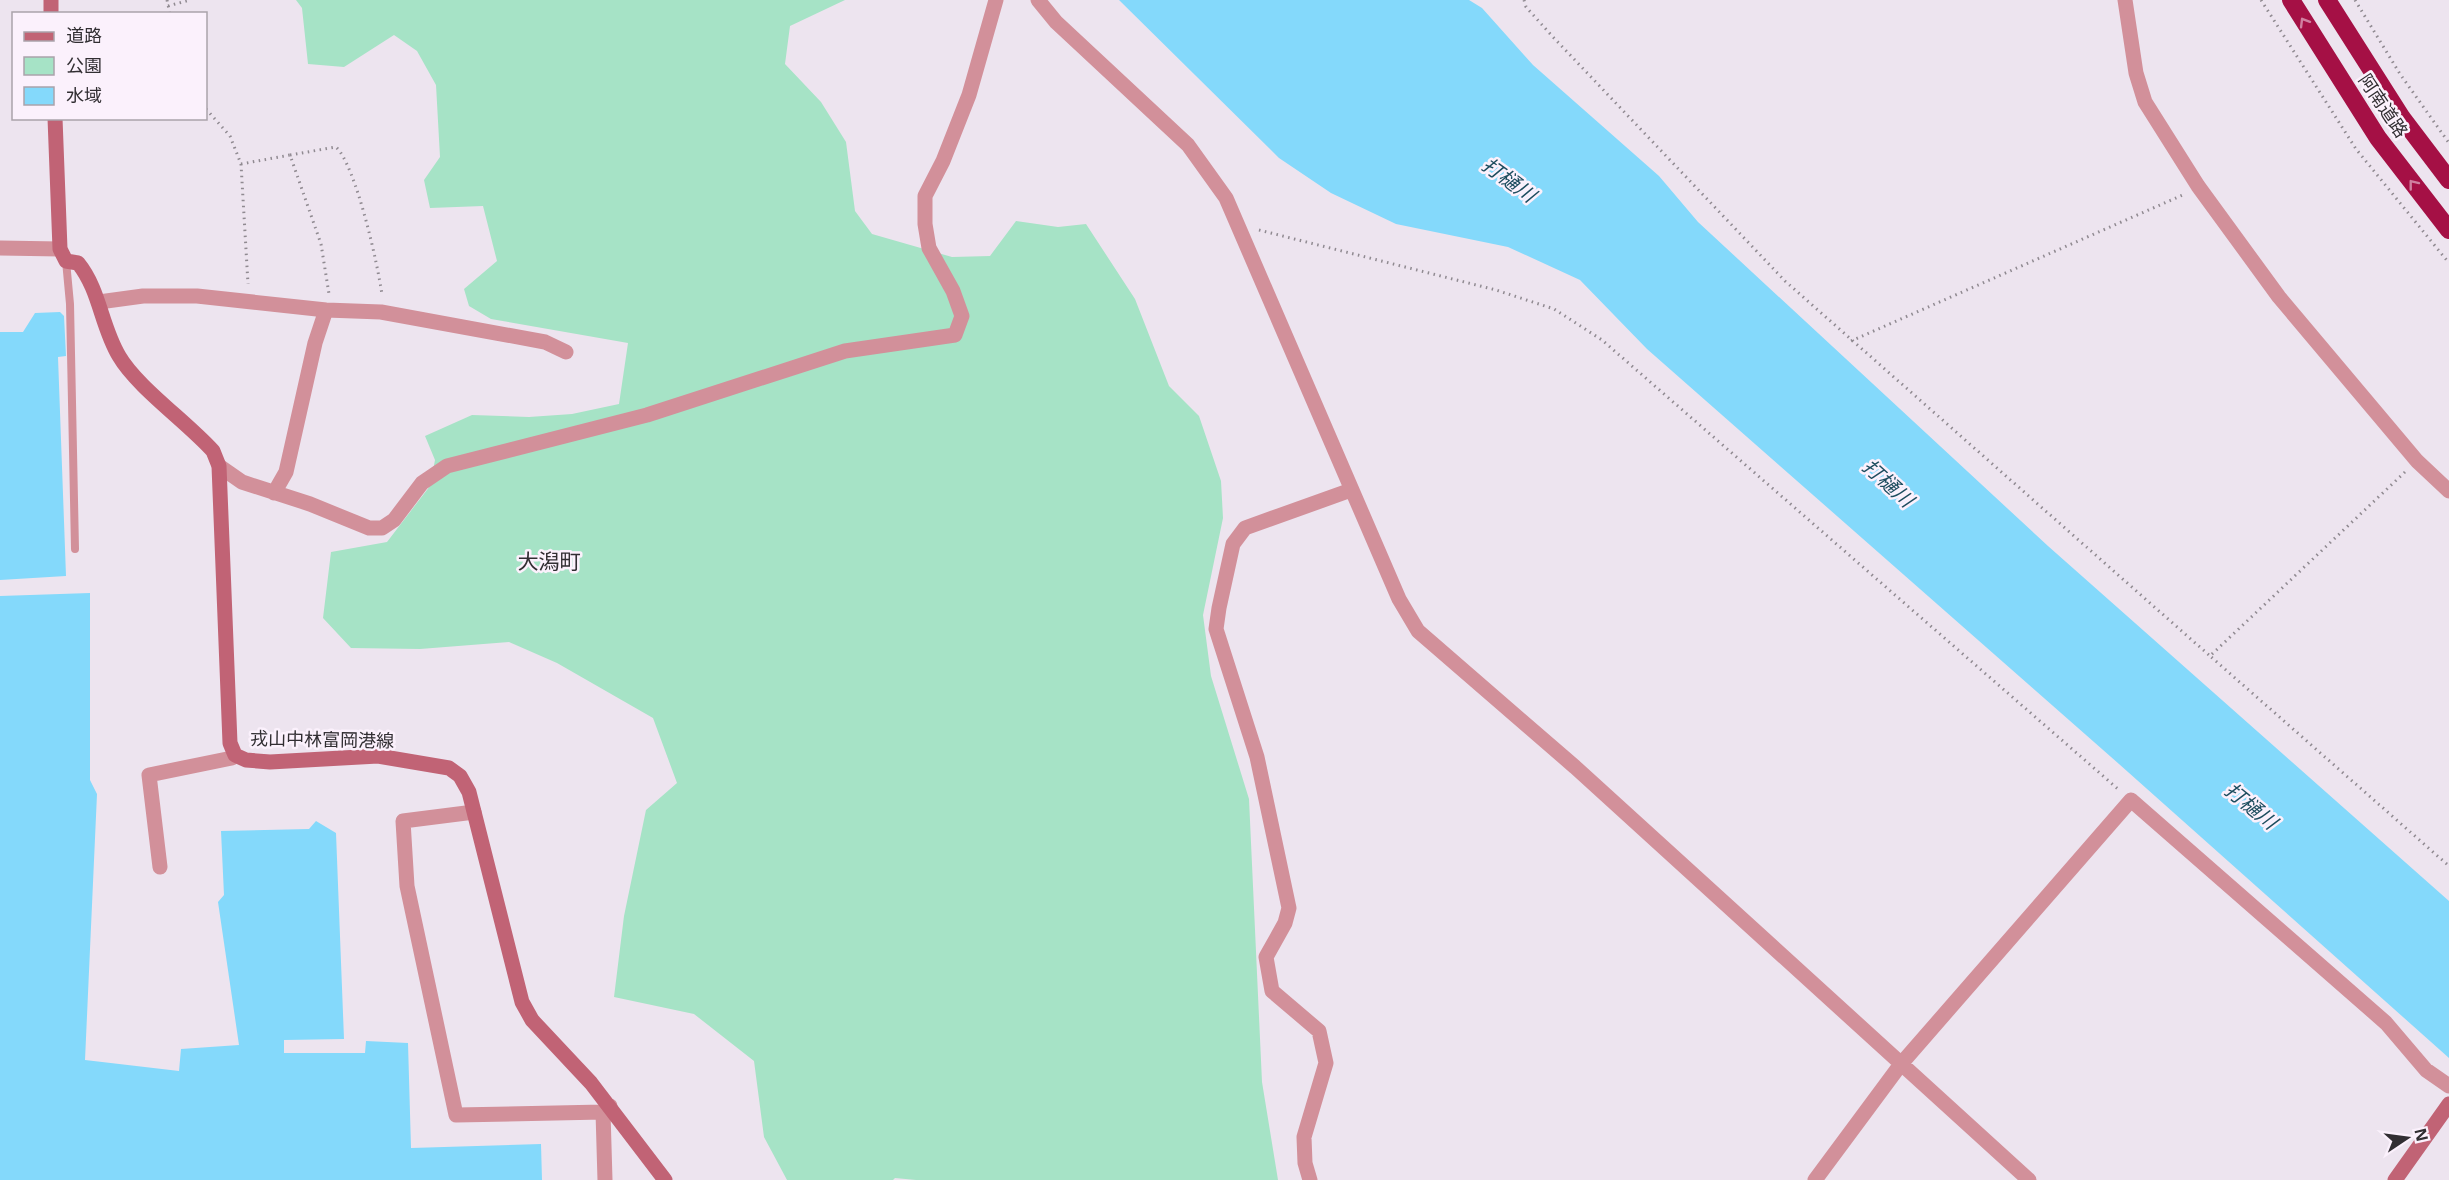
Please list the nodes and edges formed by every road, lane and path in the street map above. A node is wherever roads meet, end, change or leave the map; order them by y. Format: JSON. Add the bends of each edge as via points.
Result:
{"nodes":[{"id":1,"x":167,"y":0,"type":"edge"},
{"id":2,"x":190,"y":0,"type":"edge"},
{"id":3,"x":996,"y":0,"type":"edge"},
{"id":4,"x":1038,"y":0,"type":"edge"},
{"id":5,"x":1524,"y":0,"type":"edge"},
{"id":6,"x":2125,"y":0,"type":"edge"},
{"id":7,"x":2261,"y":0,"type":"edge"},
{"id":8,"x":2291,"y":0,"type":"edge"},
{"id":9,"x":2327,"y":0,"type":"edge"},
{"id":10,"x":2355,"y":0,"type":"edge"},
{"id":11,"x":168,"y":6,"type":"junction"},
{"id":12,"x":170,"y":12,"type":"edge"},
{"id":13,"x":207,"y":110,"type":"edge"},
{"id":14,"x":55,"y":120,"type":"edge"},
{"id":15,"x":2449,"y":143,"type":"edge"},
{"id":16,"x":291,"y":155,"type":"junction"},
{"id":17,"x":241,"y":164,"type":"junction"},
{"id":18,"x":2449,"y":180,"type":"edge"},
{"id":19,"x":2198,"y":186,"type":"junction"},
{"id":20,"x":1240,"y":226,"type":"junction"},
{"id":21,"x":2449,"y":230,"type":"edge"},
{"id":22,"x":0,"y":248,"type":"edge"},
{"id":23,"x":63,"y":255,"type":"junction"},
{"id":24,"x":2449,"y":263,"type":"edge"},
{"id":25,"x":247,"y":301,"type":"junction"},
{"id":26,"x":99,"y":302,"type":"junction"},
{"id":27,"x":326,"y":310,"type":"junction"},
{"id":28,"x":381,"y":312,"type":"junction"},
{"id":29,"x":1851,"y":341,"type":"junction"},
{"id":30,"x":566,"y":352,"type":"dead end"},
{"id":31,"x":2417,"y":461,"type":"junction"},
{"id":32,"x":219,"y":466,"type":"junction"},
{"id":33,"x":1351,"y":490,"type":"junction"},
{"id":34,"x":2449,"y":491,"type":"edge"},
{"id":35,"x":274,"y":494,"type":"junction"},
{"id":36,"x":75,"y":549,"type":"dead end"},
{"id":37,"x":2210,"y":656,"type":"junction"},
{"id":38,"x":235,"y":755,"type":"junction"},
{"id":39,"x":2131,"y":800,"type":"junction"},
{"id":40,"x":474,"y":812,"type":"junction"},
{"id":41,"x":2449,"y":866,"type":"edge"},
{"id":42,"x":160,"y":867,"type":"dead end"},
{"id":43,"x":1901,"y":1064,"type":"junction"},
{"id":44,"x":2449,"y":1086,"type":"edge"},
{"id":45,"x":2449,"y":1104,"type":"edge"},
{"id":46,"x":607,"y":1109,"type":"junction"},
{"id":47,"x":605,"y":1180,"type":"edge"},
{"id":48,"x":665,"y":1180,"type":"edge"},
{"id":49,"x":1310,"y":1180,"type":"edge"},
{"id":50,"x":1815,"y":1180,"type":"edge"},
{"id":51,"x":2029,"y":1180,"type":"edge"},
{"id":52,"x":2395,"y":1180,"type":"edge"}],
"edges":[{"from":1,"to":11,"type":"path"},
{"from":2,"to":11,"type":"path"},
{"from":3,"to":35,"type":"street","via":[[969,95],[925,196],[930,248],[962,316],[955,335],[845,351],[647,415],[447,466],[422,483],[394,520],[382,528],[369,528]]},
{"from":4,"to":20,"type":"street","via":[[1056,22],[1188,145],[1226,198]]},
{"from":5,"to":29,"type":"path","via":[[1526,7],[1719,214]]},
{"from":6,"to":19,"type":"street","via":[[2136,73],[2145,102]]},
{"from":7,"to":24,"type":"path","via":[[2356,149]]},
{"from":21,"to":8,"type":"highway","name":"阿南道路","one_way":true,"via":[[2378,138]]},
{"from":9,"to":18,"type":"highway","name":"阿南道路","via":[[2402,118]]},
{"from":10,"to":15,"type":"path","via":[[2400,74]]},
{"from":11,"to":12,"type":"path"},
{"from":13,"to":17,"type":"path","via":[[230,136]]},
{"from":14,"to":23,"type":"main road"},
{"from":16,"to":17,"type":"path"},
{"from":16,"to":27,"type":"path","via":[[321,244],[330,290]]},
{"from":16,"to":28,"type":"path","via":[[336,147],[341,152],[380,276]]},
{"from":17,"to":25,"type":"path","via":[[248,245]]},
{"from":19,"to":29,"type":"path"},
{"from":19,"to":31,"type":"street","via":[[2279,297]]},
{"from":20,"to":33,"type":"street"},
{"from":20,"to":39,"type":"path","via":[[1496,290],[1554,309],[1602,340]]},
{"from":22,"to":23,"type":"street"},
{"from":23,"to":26,"type":"main road","via":[[78,263],[90,278]]},
{"from":23,"to":36,"type":"lane","via":[[70,304]]},
{"from":25,"to":26,"type":"street","via":[[143,296]]},
{"from":25,"to":27,"type":"street"},
{"from":26,"to":32,"type":"main road","via":[[118,355],[134,376],[213,451]]},
{"from":27,"to":28,"type":"street"},
{"from":27,"to":35,"type":"street","via":[[286,472]]},
{"from":28,"to":30,"type":"street","via":[[545,342]]},
{"from":29,"to":37,"type":"path"},
{"from":31,"to":34,"type":"street"},
{"from":31,"to":37,"type":"path"},
{"from":32,"to":35,"type":"street","via":[[242,482]]},
{"from":32,"to":38,"type":"main road","name":"戎山中林富岡港線","via":[[230,743]]},
{"from":33,"to":43,"type":"street","via":[[1418,631],[1575,767]]},
{"from":33,"to":49,"type":"street","via":[[1245,528],[1233,544],[1216,629],[1257,757],[1289,908],[1266,957],[1272,991],[1319,1031],[1326,1063],[1304,1137]]},
{"from":37,"to":41,"type":"path"},
{"from":38,"to":40,"type":"main road","name":"戎山中林富岡港線","via":[[270,762],[378,756],[448,768],[460,776]]},
{"from":38,"to":42,"type":"street","via":[[149,775]]},
{"from":39,"to":43,"type":"street"},
{"from":39,"to":44,"type":"street","via":[[2386,1023],[2426,1070]]},
{"from":40,"to":46,"type":"main road","name":"戎山中林富岡港線","via":[[522,1002],[546,1036],[591,1083]]},
{"from":40,"to":46,"type":"street","via":[[403,821],[407,886],[456,1115]]},
{"from":43,"to":50,"type":"street"},
{"from":43,"to":51,"type":"street"},
{"from":45,"to":52,"type":"main road"},
{"from":46,"to":47,"type":"street"},
{"from":46,"to":48,"type":"main road","name":"戎山中林富岡港線"}]}
